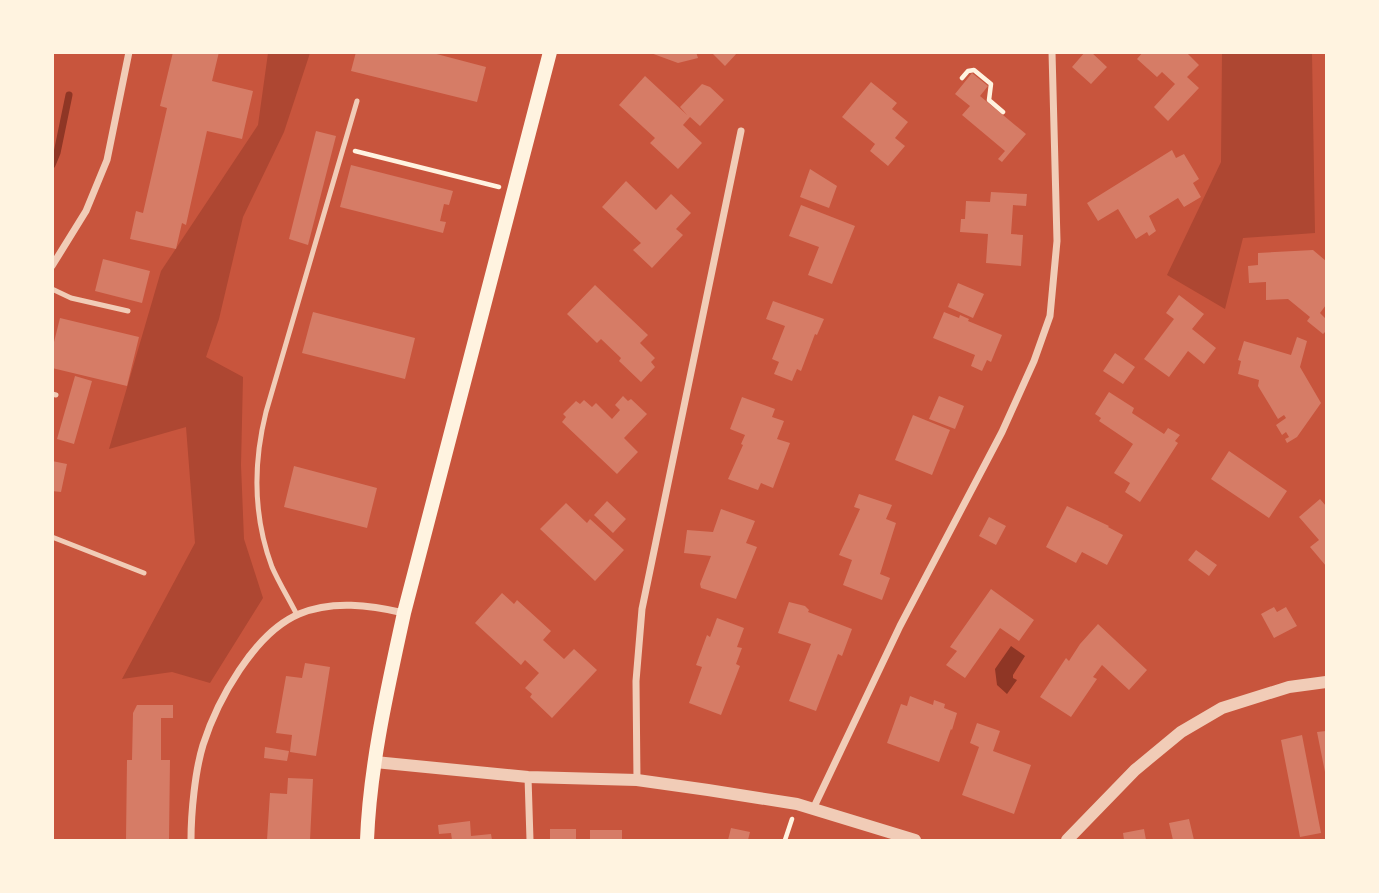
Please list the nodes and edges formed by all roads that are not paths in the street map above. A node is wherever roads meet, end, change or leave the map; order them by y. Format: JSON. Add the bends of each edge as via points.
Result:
{"nodes":[{"id":1,"x":129,"y":52,"type":"edge"},
{"id":2,"x":550,"y":52,"type":"edge"},
{"id":3,"x":1052,"y":52,"type":"edge"},
{"id":4,"x":357,"y":101,"type":"dead end"},
{"id":5,"x":741,"y":131,"type":"dead end"},
{"id":6,"x":52,"y":266,"type":"edge"},
{"id":7,"x":52,"y":289,"type":"edge"},
{"id":8,"x":128,"y":311,"type":"dead end"},
{"id":9,"x":52,"y":537,"type":"edge"},
{"id":10,"x":144,"y":573,"type":"dead end"},
{"id":11,"x":404,"y":612,"type":"junction"},
{"id":12,"x":297,"y":615,"type":"junction"},
{"id":13,"x":1326,"y":681,"type":"edge"},
{"id":14,"x":375,"y":762,"type":"junction"},
{"id":15,"x":528,"y":777,"type":"junction"},
{"id":16,"x":638,"y":780,"type":"junction"},
{"id":17,"x":813,"y":808,"type":"junction"},
{"id":18,"x":191,"y":841,"type":"edge"},
{"id":19,"x":367,"y":841,"type":"edge"},
{"id":20,"x":530,"y":841,"type":"edge"},
{"id":21,"x":915,"y":841,"type":"edge"},
{"id":22,"x":1067,"y":841,"type":"edge"}],
"edges":[{"from":1,"to":6,"type":"street","via":[[107,160],[86,211]]},
{"from":2,"to":11,"type":"main road"},
{"from":3,"to":17,"type":"street","via":[[1057,241],[1049,316],[1002,432],[900,626]]},
{"from":4,"to":12,"type":"lane","via":[[266,412],[258,458],[259,523],[272,568]]},
{"from":5,"to":16,"type":"street","via":[[642,609],[636,681]]},
{"from":7,"to":8,"type":"lane"},
{"from":9,"to":10,"type":"lane"},
{"from":11,"to":12,"type":"street","via":[[349,606],[321,607]]},
{"from":11,"to":14,"type":"main road"},
{"from":12,"to":18,"type":"street","via":[[269,633],[227,690],[203,746]]},
{"from":13,"to":22,"type":"street","via":[[1222,708],[1181,732],[1135,770]]},
{"from":14,"to":15,"type":"street"},
{"from":14,"to":19,"type":"main road"},
{"from":15,"to":16,"type":"street"},
{"from":15,"to":20,"type":"street"},
{"from":16,"to":17,"type":"street"},
{"from":17,"to":21,"type":"street"}]}
